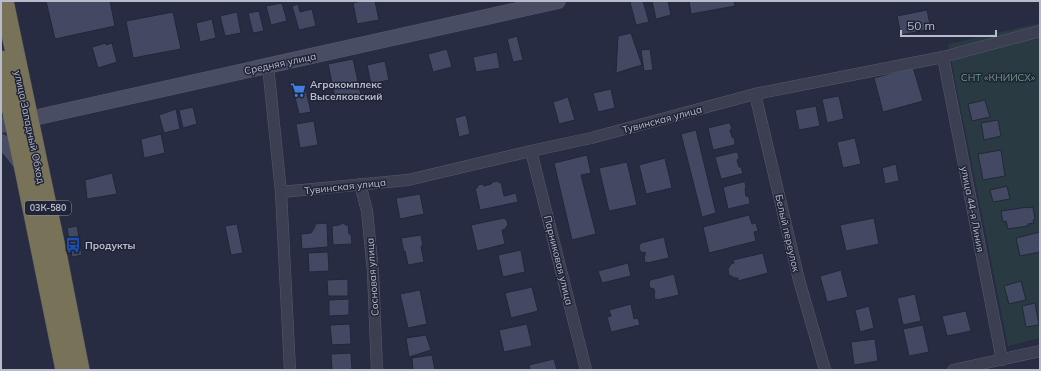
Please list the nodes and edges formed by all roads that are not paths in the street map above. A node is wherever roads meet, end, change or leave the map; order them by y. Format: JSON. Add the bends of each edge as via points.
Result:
{"nodes":[{"id":1,"x":4,"y":1,"type":"edge"},
{"id":2,"x":558,"y":1,"type":"edge"},
{"id":3,"x":1040,"y":31,"type":"edge"},
{"id":4,"x":943,"y":57,"type":"junction"},
{"id":5,"x":1,"y":60,"type":"edge"},
{"id":6,"x":268,"y":66,"type":"junction"},
{"id":7,"x":5,"y":81,"type":"junction"},
{"id":8,"x":755,"y":94,"type":"junction"},
{"id":9,"x":1,"y":99,"type":"edge"},
{"id":10,"x":15,"y":122,"type":"edge"},
{"id":11,"x":1,"y":142,"type":"edge"},
{"id":12,"x":531,"y":151,"type":"junction"},
{"id":13,"x":24,"y":166,"type":"junction"},
{"id":14,"x":360,"y":184,"type":"junction"},
{"id":15,"x":281,"y":192,"type":"junction"},
{"id":16,"x":1040,"y":351,"type":"edge"},
{"id":17,"x":1002,"y":360,"type":"junction"},
{"id":18,"x":65,"y":370,"type":"edge"},
{"id":19,"x":80,"y":370,"type":"edge"},
{"id":20,"x":290,"y":370,"type":"edge"},
{"id":21,"x":377,"y":370,"type":"edge"},
{"id":22,"x":586,"y":370,"type":"edge"},
{"id":23,"x":824,"y":370,"type":"edge"},
{"id":24,"x":953,"y":370,"type":"edge"}],
"edges":[{"from":1,"to":10,"type":"highway","name":"улица Западный Обход","number":"03К-580"},
{"from":2,"to":6,"type":"street","name":"Средняя улица"},
{"from":3,"to":4,"type":"street","name":"Тувинская улица"},
{"from":4,"to":8,"type":"street","name":"Тувинская улица"},
{"from":4,"to":17,"type":"street","name":"улица 44-я Линия"},
{"from":5,"to":7,"type":"highway","name":"улица Западный Обход","number":"03К-580"},
{"from":6,"to":10,"type":"street","name":"Средняя улица"},
{"from":6,"to":15,"type":"street"},
{"from":7,"to":9,"type":"street"},
{"from":7,"to":10,"type":"highway","name":"улица Западный Обход","number":"03К-580"},
{"from":8,"to":12,"type":"street","name":"Тувинская улица","via":[[591,138]]},
{"from":8,"to":23,"type":"street","name":"Белый переулок","via":[[799,280]]},
{"from":10,"to":13,"type":"highway","name":"улица Западный Обход","number":"03К-580"},
{"from":10,"to":19,"type":"highway","name":"улица Западный Обход","number":"03К-580","via":[[55,243]]},
{"from":11,"to":13,"type":"street"},
{"from":12,"to":14,"type":"street","name":"Тувинская улица","via":[[408,180]]},
{"from":12,"to":22,"type":"street","name":"Парниковая улица"},
{"from":13,"to":18,"type":"highway","name":"улица Западный Обход","number":"03К-580"},
{"from":14,"to":15,"type":"street","name":"Тувинская улица"},
{"from":14,"to":21,"type":"street","name":"Сосновая улица","via":[[367,211],[373,272]]},
{"from":15,"to":20,"type":"street"},
{"from":16,"to":17,"type":"street"},
{"from":17,"to":24,"type":"street"}]}
